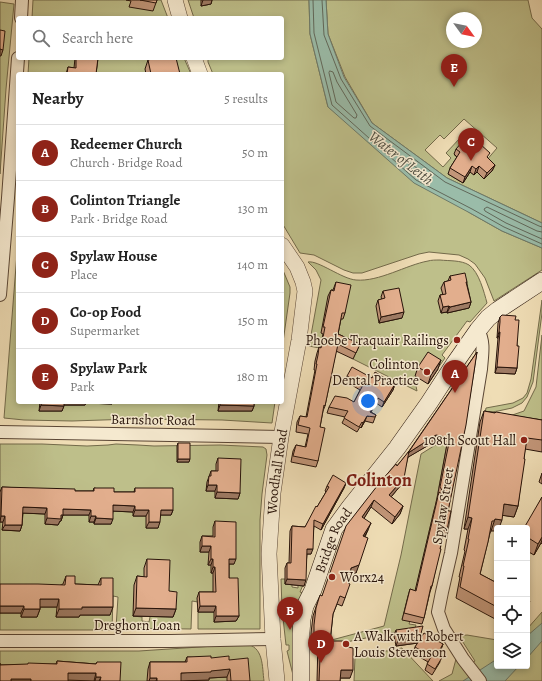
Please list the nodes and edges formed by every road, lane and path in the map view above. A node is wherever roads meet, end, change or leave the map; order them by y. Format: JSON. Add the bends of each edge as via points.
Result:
{"nodes":[{"id":1,"x":22,"y":0,"type":"edge"},
{"id":2,"x":175,"y":0,"type":"edge"},
{"id":3,"x":21,"y":16,"type":"edge"},
{"id":4,"x":179,"y":16,"type":"edge"},
{"id":5,"x":18,"y":60,"type":"edge"},
{"id":6,"x":195,"y":60,"type":"edge"},
{"id":7,"x":17,"y":72,"type":"edge"},
{"id":8,"x":199,"y":72,"type":"edge"},
{"id":9,"x":16,"y":79,"type":"edge"},
{"id":10,"x":3,"y":212,"type":"edge"},
{"id":11,"x":284,"y":249,"type":"edge"},
{"id":12,"x":542,"y":281,"type":"edge"},
{"id":13,"x":0,"y":295,"type":"edge"},
{"id":14,"x":478,"y":330,"type":"junction"},
{"id":15,"x":0,"y":432,"type":"edge"},
{"id":16,"x":280,"y":437,"type":"junction"},
{"id":17,"x":273,"y":639,"type":"junction"},
{"id":18,"x":0,"y":641,"type":"edge"},
{"id":19,"x":277,"y":681,"type":"edge"},
{"id":20,"x":301,"y":681,"type":"edge"},
{"id":21,"x":480,"y":681,"type":"edge"}],
"edges":[{"from":1,"to":3,"type":"street"},
{"from":2,"to":4,"type":"street"},
{"from":5,"to":7,"type":"street"},
{"from":6,"to":8,"type":"street"},
{"from":9,"to":10,"type":"street"},
{"from":10,"to":13,"type":"street"},
{"from":11,"to":16,"type":"street","name":"Woodhall Road","via":[[297,267],[305,291],[298,347]]},
{"from":12,"to":14,"type":"main road","name":"Bridge Road","via":[[493,314]]},
{"from":14,"to":20,"type":"main road","name":"Bridge Road","via":[[397,448],[334,529],[302,618]]},
{"from":14,"to":21,"type":"street","name":"Spylaw Street","via":[[483,347],[481,370],[451,554],[438,612],[444,629]]},
{"from":15,"to":16,"type":"street","name":"Barnshot Road"},
{"from":16,"to":17,"type":"street","name":"Woodhall Road","via":[[268,554]]},
{"from":17,"to":18,"type":"street","name":"Dreghorn Loan"},
{"from":17,"to":19,"type":"street","name":"Woodhall Road"}]}
